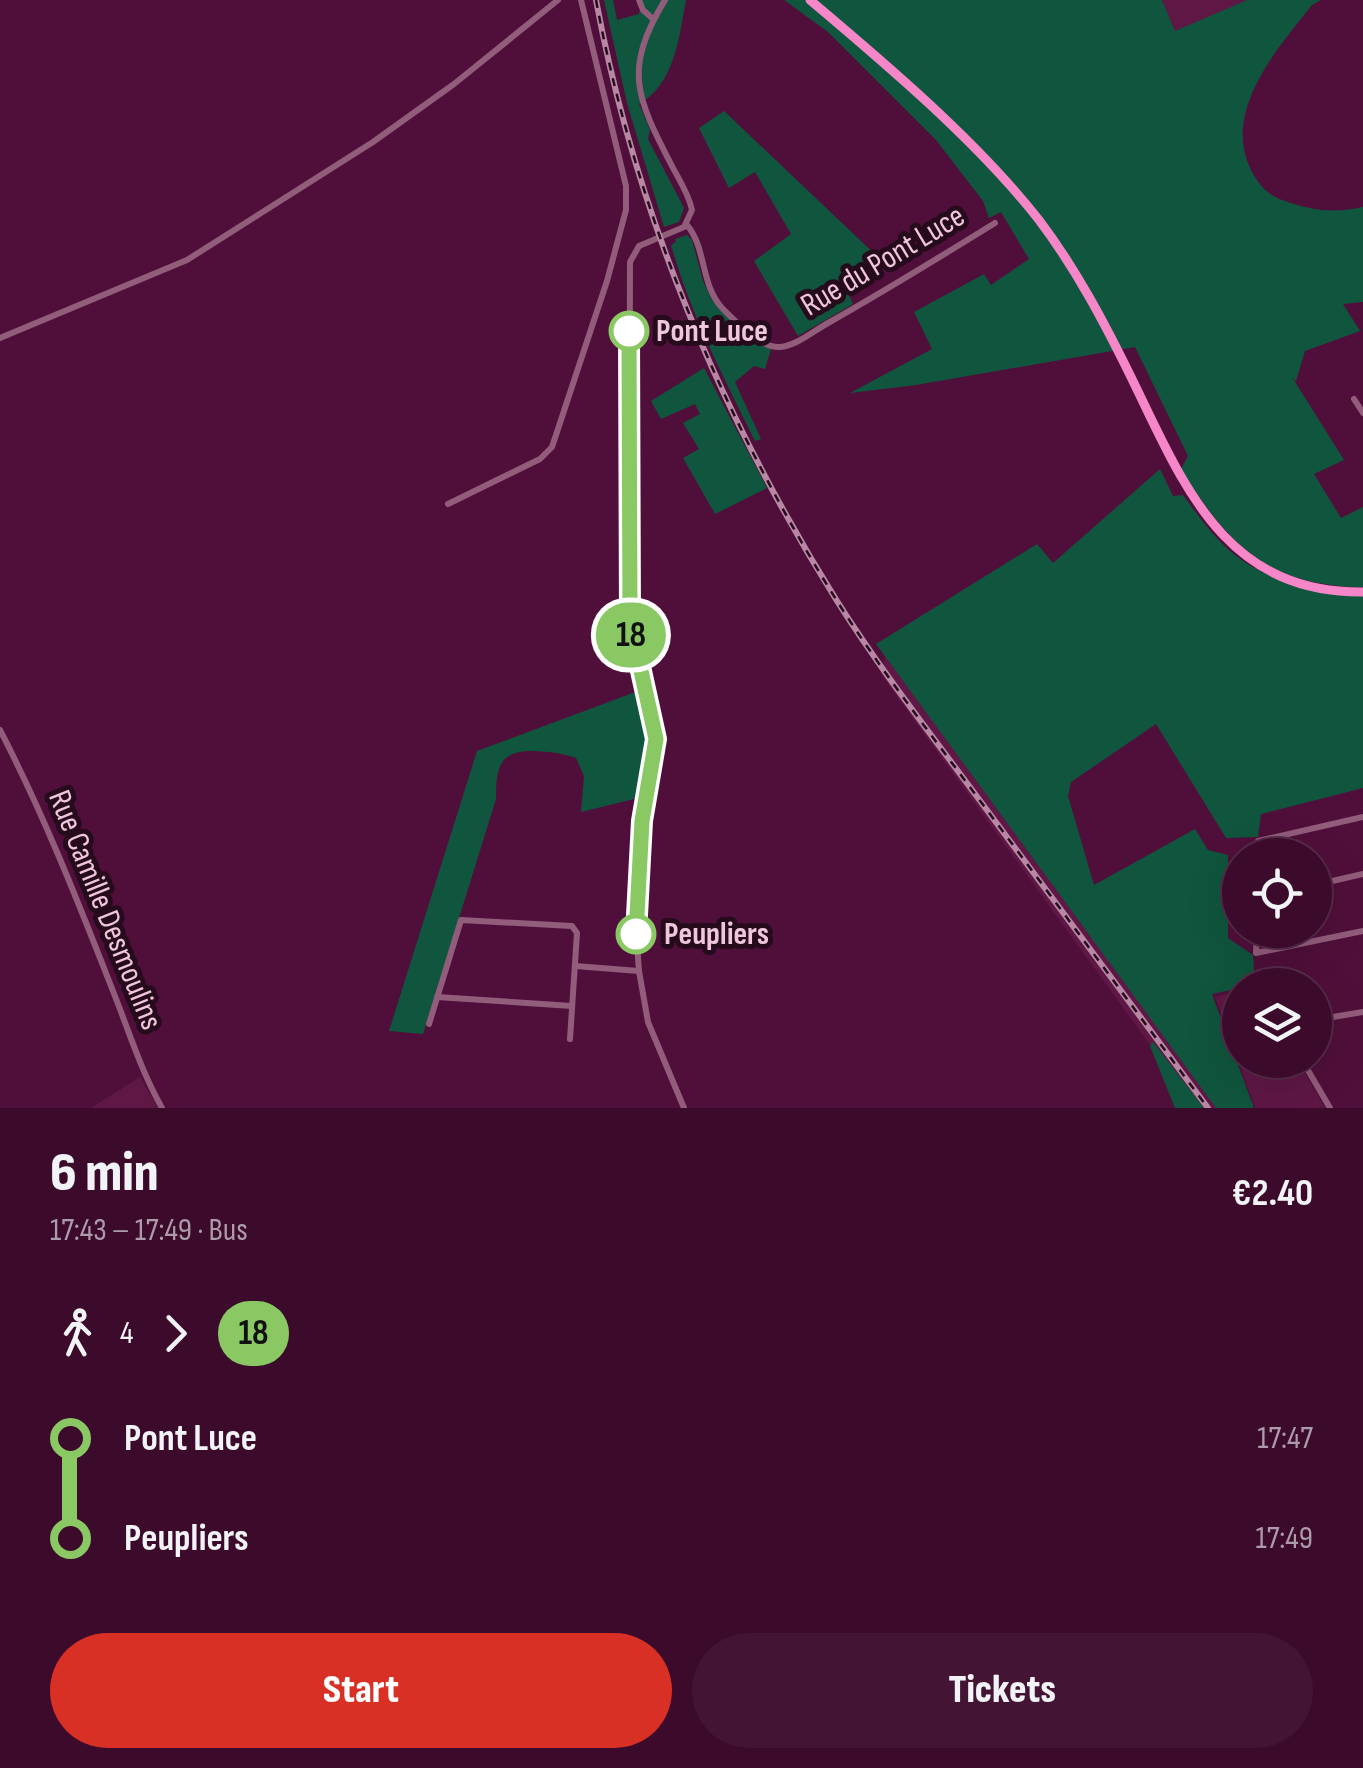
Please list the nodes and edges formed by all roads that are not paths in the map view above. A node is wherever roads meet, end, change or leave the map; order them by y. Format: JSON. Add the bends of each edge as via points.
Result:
{"nodes":[{"id":1,"x":558,"y":0,"type":"edge"},
{"id":2,"x":582,"y":0,"type":"edge"},
{"id":3,"x":639,"y":0,"type":"edge"},
{"id":4,"x":664,"y":0,"type":"edge"},
{"id":5,"x":810,"y":0,"type":"edge"},
{"id":6,"x":653,"y":19,"type":"junction"},
{"id":7,"x":995,"y":223,"type":"dead end"},
{"id":8,"x":687,"y":225,"type":"junction"},
{"id":9,"x":618,"y":242,"type":"junction"},
{"id":10,"x":634,"y":251,"type":"junction"},
{"id":11,"x":0,"y":338,"type":"edge"},
{"id":12,"x":1354,"y":399,"type":"dead end"},
{"id":13,"x":1363,"y":413,"type":"edge"},
{"id":14,"x":448,"y":504,"type":"dead end"},
{"id":15,"x":1363,"y":592,"type":"edge"},
{"id":16,"x":0,"y":730,"type":"edge"},
{"id":17,"x":1363,"y":817,"type":"edge"},
{"id":18,"x":1271,"y":838,"type":"edge"},
{"id":19,"x":1363,"y":874,"type":"edge"},
{"id":20,"x":1332,"y":881,"type":"edge"},
{"id":21,"x":1363,"y":931,"type":"edge"},
{"id":22,"x":1332,"y":937,"type":"edge"},
{"id":23,"x":1256,"y":948,"type":"edge"},
{"id":24,"x":1280,"y":948,"type":"edge"},
{"id":25,"x":575,"y":966,"type":"junction"},
{"id":26,"x":639,"y":971,"type":"junction"},
{"id":27,"x":437,"y":997,"type":"junction"},
{"id":28,"x":572,"y":1006,"type":"junction"},
{"id":29,"x":1363,"y":1012,"type":"edge"},
{"id":30,"x":1332,"y":1017,"type":"edge"},
{"id":31,"x":429,"y":1024,"type":"dead end"},
{"id":32,"x":570,"y":1039,"type":"dead end"},
{"id":33,"x":1312,"y":1078,"type":"edge"},
{"id":34,"x":162,"y":1108,"type":"edge"},
{"id":35,"x":684,"y":1108,"type":"edge"},
{"id":36,"x":1330,"y":1108,"type":"edge"}],
"edges":[{"from":1,"to":11,"type":"street","via":[[374,142],[191,258]]},
{"from":2,"to":9,"type":"street","via":[[627,190]]},
{"from":3,"to":6,"type":"street"},
{"from":4,"to":6,"type":"street"},
{"from":5,"to":15,"type":"main road","via":[[972,147],[1040,222],[1095,306],[1184,486],[1215,530],[1279,575],[1316,588]]},
{"from":6,"to":8,"type":"street","via":[[639,54],[639,87],[690,202]]},
{"from":7,"to":8,"type":"street","name":"Rue du Pont Luce","via":[[782,347],[750,333],[720,306]]},
{"from":8,"to":10,"type":"street"},
{"from":9,"to":10,"type":"street"},
{"from":9,"to":14,"type":"street","via":[[552,447]]},
{"from":10,"to":26,"type":"street","via":[[630,621],[656,729],[635,910]]},
{"from":12,"to":13,"type":"street"},
{"from":16,"to":34,"type":"street","name":"Rue Camille Desmoulins","via":[[40,808],[136,1059]]},
{"from":17,"to":18,"type":"street"},
{"from":19,"to":20,"type":"street"},
{"from":21,"to":22,"type":"street"},
{"from":23,"to":24,"type":"street","via":[[1256,953]]},
{"from":25,"to":26,"type":"street"},
{"from":25,"to":27,"type":"street","via":[[572,926],[463,919]]},
{"from":25,"to":28,"type":"street"},
{"from":26,"to":35,"type":"street","via":[[648,1022]]},
{"from":27,"to":28,"type":"street"},
{"from":27,"to":31,"type":"street"},
{"from":28,"to":32,"type":"street"},
{"from":29,"to":30,"type":"street"},
{"from":33,"to":36,"type":"street"}]}
